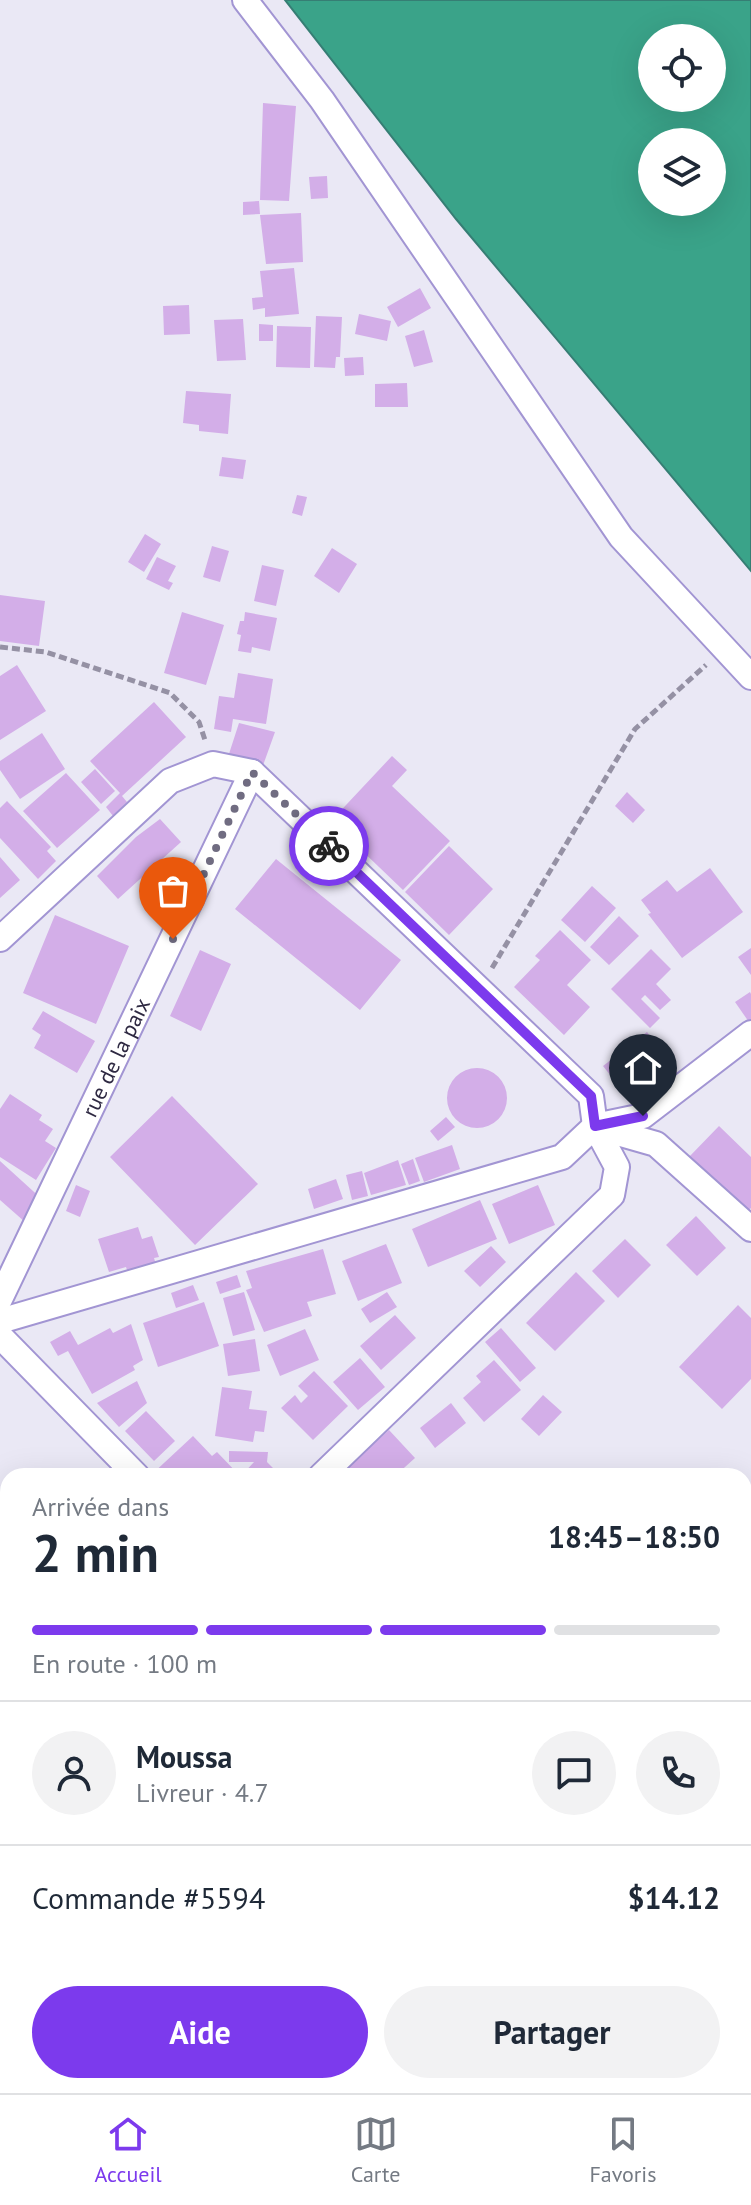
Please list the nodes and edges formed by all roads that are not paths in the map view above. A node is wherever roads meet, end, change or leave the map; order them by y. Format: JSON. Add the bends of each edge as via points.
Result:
{"nodes":[{"id":1,"x":245,"y":0,"type":"edge"},
{"id":2,"x":751,"y":677,"type":"edge"},
{"id":3,"x":252,"y":772,"type":"junction"},
{"id":4,"x":0,"y":939,"type":"edge"},
{"id":5,"x":751,"y":1033,"type":"edge"},
{"id":6,"x":595,"y":1126,"type":"junction"},
{"id":7,"x":751,"y":1229,"type":"edge"},
{"id":8,"x":0,"y":1299,"type":"edge"},
{"id":9,"x":0,"y":1321,"type":"edge"},
{"id":10,"x":0,"y":1336,"type":"edge"},
{"id":11,"x":129,"y":1468,"type":"edge"},
{"id":12,"x":329,"y":1468,"type":"edge"}],
"edges":[{"from":1,"to":2,"type":"street","via":[[322,100],[621,537]]},
{"from":3,"to":4,"type":"street","via":[[213,764],[170,781]]},
{"from":3,"to":6,"type":"street","via":[[591,1096]]},
{"from":3,"to":8,"type":"street","name":"rue de la paix"},
{"from":5,"to":6,"type":"street","via":[[643,1116]]},
{"from":6,"to":7,"type":"street","via":[[656,1144]]},
{"from":6,"to":9,"type":"street","via":[[562,1157]]},
{"from":6,"to":12,"type":"street","via":[[617,1167],[612,1195]]},
{"from":10,"to":11,"type":"street"}]}
